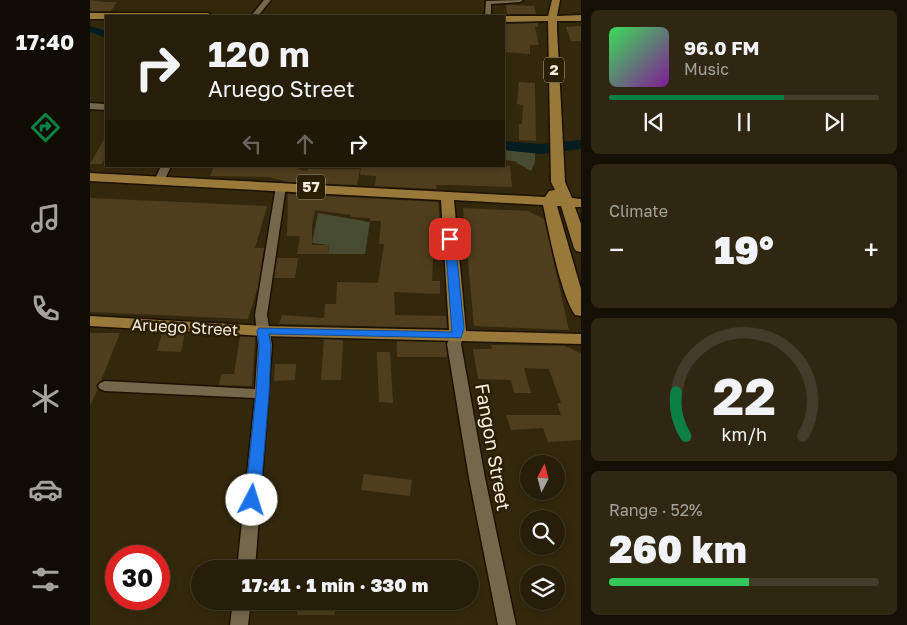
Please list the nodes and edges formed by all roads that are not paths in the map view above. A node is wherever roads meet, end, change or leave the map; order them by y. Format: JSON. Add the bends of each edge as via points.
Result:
{"nodes":[{"id":1,"x":268,"y":0,"type":"edge"},
{"id":2,"x":520,"y":0,"type":"edge"},
{"id":3,"x":556,"y":0,"type":"edge"},
{"id":4,"x":255,"y":15,"type":"edge"},
{"id":5,"x":488,"y":15,"type":"edge"},
{"id":6,"x":90,"y":16,"type":"edge"},
{"id":7,"x":105,"y":16,"type":"edge"},
{"id":8,"x":581,"y":18,"type":"edge"},
{"id":9,"x":505,"y":19,"type":"edge"},
{"id":10,"x":552,"y":19,"type":"junction"},
{"id":11,"x":90,"y":106,"type":"edge"},
{"id":12,"x":105,"y":107,"type":"edge"},
{"id":13,"x":557,"y":140,"type":"joint"},
{"id":14,"x":166,"y":167,"type":"edge"},
{"id":15,"x":90,"y":176,"type":"edge"},
{"id":16,"x":160,"y":179,"type":"junction"},
{"id":17,"x":558,"y":185,"type":"junction"},
{"id":18,"x":281,"y":186,"type":"junction"},
{"id":19,"x":447,"y":199,"type":"junction"},
{"id":20,"x":549,"y":201,"type":"junction"},
{"id":21,"x":574,"y":203,"type":"edge"},
{"id":22,"x":581,"y":248,"type":"edge"},
{"id":23,"x":563,"y":256,"type":"junction"},
{"id":24,"x":581,"y":257,"type":"edge"},
{"id":25,"x":581,"y":311,"type":"edge"},
{"id":26,"x":90,"y":321,"type":"edge"},
{"id":27,"x":263,"y":331,"type":"junction"},
{"id":28,"x":457,"y":336,"type":"junction"},
{"id":29,"x":581,"y":340,"type":"edge"},
{"id":30,"x":105,"y":386,"type":"dead end"},
{"id":31,"x":262,"y":394,"type":"junction"},
{"id":32,"x":247,"y":560,"type":"edge"},
{"id":33,"x":241,"y":610,"type":"edge"},
{"id":34,"x":239,"y":625,"type":"edge"},
{"id":35,"x":507,"y":625,"type":"edge"}],
"edges":[{"from":1,"to":4,"type":"street"},
{"from":2,"to":5,"type":"street","via":[[488,2]]},
{"from":3,"to":10,"type":"main road","number":"2"},
{"from":6,"to":7,"type":"main road"},
{"from":8,"to":10,"type":"main road"},
{"from":9,"to":10,"type":"main road"},
{"from":10,"to":13,"type":"main road","number":"2"},
{"from":11,"to":12,"type":"street"},
{"from":13,"to":17,"type":"main road","number":"2"},
{"from":14,"to":16,"type":"street"},
{"from":15,"to":16,"type":"main road","number":"57"},
{"from":16,"to":18,"type":"main road","number":"57"},
{"from":17,"to":20,"type":"main road","number":"2"},
{"from":17,"to":21,"type":"main road"},
{"from":18,"to":19,"type":"main road","number":"57"},
{"from":18,"to":27,"type":"street","via":[[261,316]]},
{"from":19,"to":20,"type":"main road","via":[[523,204],[531,200]]},
{"from":19,"to":28,"type":"main road"},
{"from":20,"to":21,"type":"main road"},
{"from":20,"to":23,"type":"main road"},
{"from":21,"to":22,"type":"main road"},
{"from":23,"to":24,"type":"main road"},
{"from":23,"to":25,"type":"main road"},
{"from":26,"to":27,"type":"main road","name":"Aruego Street"},
{"from":27,"to":28,"type":"main road","name":"Aruego Street"},
{"from":27,"to":31,"type":"street"},
{"from":28,"to":29,"type":"main road","name":"Aruego Street"},
{"from":28,"to":35,"type":"street","name":"Fangon Street","via":[[454,344],[477,478]]},
{"from":30,"to":31,"type":"street"},
{"from":31,"to":32,"type":"street"},
{"from":33,"to":34,"type":"street"}]}
